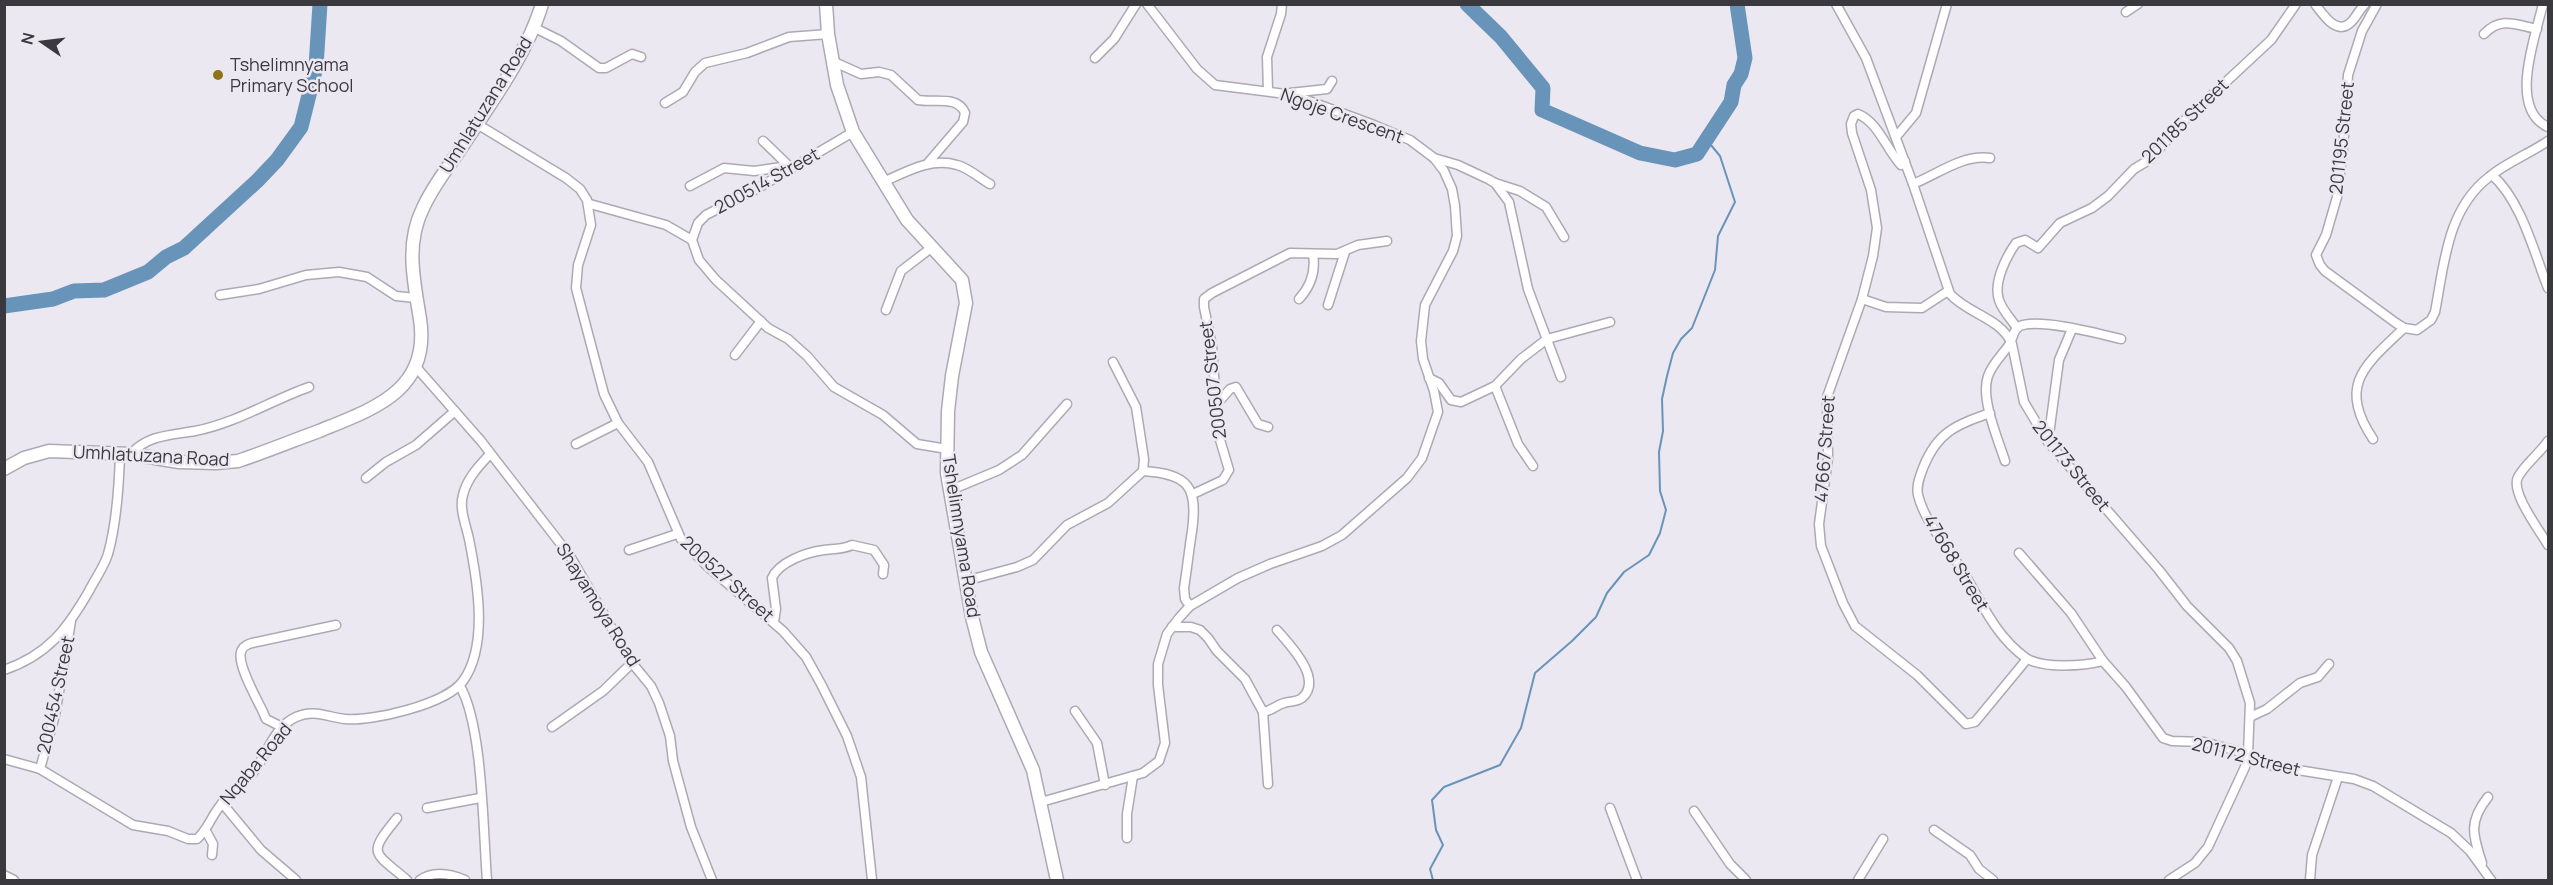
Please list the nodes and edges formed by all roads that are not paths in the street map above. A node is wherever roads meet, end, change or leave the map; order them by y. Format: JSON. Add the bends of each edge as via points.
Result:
{"nodes":[{"id":1,"x":542,"y":4,"type":"edge"},
{"id":2,"x":826,"y":4,"type":"edge"},
{"id":3,"x":1136,"y":4,"type":"edge"},
{"id":4,"x":1147,"y":4,"type":"edge"},
{"id":5,"x":1282,"y":4,"type":"edge"},
{"id":6,"x":1836,"y":4,"type":"edge"},
{"id":7,"x":1947,"y":4,"type":"edge"},
{"id":8,"x":2138,"y":4,"type":"edge"},
{"id":9,"x":2296,"y":4,"type":"edge"},
{"id":10,"x":2315,"y":4,"type":"edge"},
{"id":11,"x":2365,"y":4,"type":"edge"},
{"id":12,"x":2377,"y":4,"type":"edge"},
{"id":13,"x":2543,"y":4,"type":"edge"},
{"id":14,"x":2126,"y":12,"type":"dead end"},
{"id":15,"x":535,"y":28,"type":"junction"},
{"id":16,"x":2537,"y":29,"type":"junction"},
{"id":17,"x":828,"y":34,"type":"junction"},
{"id":18,"x":2484,"y":34,"type":"dead end"},
{"id":19,"x":641,"y":57,"type":"dead end"},
{"id":20,"x":1095,"y":58,"type":"dead end"},
{"id":21,"x":832,"y":61,"type":"junction"},
{"id":22,"x":1332,"y":81,"type":"dead end"},
{"id":23,"x":1268,"y":91,"type":"junction"},
{"id":24,"x":1286,"y":94,"type":"junction"},
{"id":25,"x":665,"y":103,"type":"dead end"},
{"id":26,"x":477,"y":124,"type":"junction"},
{"id":27,"x":2548,"y":128,"type":"edge"},
{"id":28,"x":853,"y":132,"type":"junction"},
{"id":29,"x":1896,"y":137,"type":"junction"},
{"id":30,"x":763,"y":141,"type":"dead end"},
{"id":31,"x":2548,"y":141,"type":"edge"},
{"id":32,"x":1434,"y":158,"type":"junction"},
{"id":33,"x":1990,"y":158,"type":"dead end"},
{"id":34,"x":1905,"y":161,"type":"junction"},
{"id":35,"x":927,"y":164,"type":"junction"},
{"id":36,"x":790,"y":167,"type":"junction"},
{"id":37,"x":2492,"y":175,"type":"junction"},
{"id":38,"x":883,"y":182,"type":"junction"},
{"id":39,"x":1495,"y":183,"type":"junction"},
{"id":40,"x":990,"y":184,"type":"dead end"},
{"id":41,"x":1913,"y":184,"type":"junction"},
{"id":42,"x":690,"y":186,"type":"dead end"},
{"id":43,"x":590,"y":204,"type":"junction"},
{"id":44,"x":1564,"y":237,"type":"dead end"},
{"id":45,"x":692,"y":240,"type":"junction"},
{"id":46,"x":1387,"y":241,"type":"dead end"},
{"id":47,"x":931,"y":248,"type":"junction"},
{"id":48,"x":1345,"y":252,"type":"junction"},
{"id":49,"x":1313,"y":254,"type":"junction"},
{"id":50,"x":2548,"y":288,"type":"edge"},
{"id":51,"x":1948,"y":291,"type":"junction"},
{"id":52,"x":220,"y":295,"type":"dead end"},
{"id":53,"x":416,"y":298,"type":"junction"},
{"id":54,"x":1299,"y":299,"type":"dead end"},
{"id":55,"x":1862,"y":299,"type":"junction"},
{"id":56,"x":1328,"y":305,"type":"dead end"},
{"id":57,"x":886,"y":310,"type":"dead end"},
{"id":58,"x":761,"y":321,"type":"junction"},
{"id":59,"x":1610,"y":322,"type":"dead end"},
{"id":60,"x":2017,"y":328,"type":"junction"},
{"id":61,"x":2404,"y":328,"type":"junction"},
{"id":62,"x":2072,"y":329,"type":"junction"},
{"id":63,"x":1547,"y":339,"type":"junction"},
{"id":64,"x":2121,"y":339,"type":"dead end"},
{"id":65,"x":2011,"y":342,"type":"junction"},
{"id":66,"x":735,"y":355,"type":"dead end"},
{"id":67,"x":1113,"y":362,"type":"dead end"},
{"id":68,"x":416,"y":367,"type":"junction"},
{"id":69,"x":1561,"y":377,"type":"dead end"},
{"id":70,"x":1429,"y":378,"type":"junction"},
{"id":71,"x":1495,"y":386,"type":"junction"},
{"id":72,"x":309,"y":387,"type":"dead end"},
{"id":73,"x":1067,"y":404,"type":"dead end"},
{"id":74,"x":1216,"y":405,"type":"junction"},
{"id":75,"x":454,"y":411,"type":"junction"},
{"id":76,"x":1990,"y":413,"type":"junction"},
{"id":77,"x":618,"y":423,"type":"junction"},
{"id":78,"x":1268,"y":428,"type":"dead end"},
{"id":79,"x":2373,"y":439,"type":"dead end"},
{"id":80,"x":2548,"y":441,"type":"edge"},
{"id":81,"x":2048,"y":442,"type":"junction"},
{"id":82,"x":576,"y":444,"type":"dead end"},
{"id":83,"x":947,"y":449,"type":"junction"},
{"id":84,"x":125,"y":454,"type":"junction"},
{"id":85,"x":490,"y":454,"type":"junction"},
{"id":86,"x":2005,"y":461,"type":"dead end"},
{"id":87,"x":1533,"y":466,"type":"dead end"},
{"id":88,"x":4,"y":469,"type":"edge"},
{"id":89,"x":1143,"y":471,"type":"junction"},
{"id":90,"x":366,"y":478,"type":"dead end"},
{"id":91,"x":951,"y":490,"type":"junction"},
{"id":92,"x":1193,"y":494,"type":"junction"},
{"id":93,"x":677,"y":534,"type":"junction"},
{"id":94,"x":2548,"y":545,"type":"edge"},
{"id":95,"x":629,"y":550,"type":"dead end"},
{"id":96,"x":2019,"y":553,"type":"dead end"},
{"id":97,"x":883,"y":574,"type":"dead end"},
{"id":98,"x":965,"y":581,"type":"junction"},
{"id":99,"x":1190,"y":606,"type":"junction"},
{"id":100,"x":71,"y":621,"type":"junction"},
{"id":101,"x":774,"y":622,"type":"junction"},
{"id":102,"x":336,"y":625,"type":"dead end"},
{"id":103,"x":1172,"y":627,"type":"junction"},
{"id":104,"x":1277,"y":630,"type":"dead end"},
{"id":105,"x":2027,"y":659,"type":"junction"},
{"id":106,"x":2103,"y":661,"type":"junction"},
{"id":107,"x":633,"y":663,"type":"junction"},
{"id":108,"x":2329,"y":664,"type":"dead end"},
{"id":109,"x":4,"y":670,"type":"edge"},
{"id":110,"x":460,"y":686,"type":"junction"},
{"id":111,"x":1076,"y":711,"type":"dead end"},
{"id":112,"x":1263,"y":712,"type":"junction"},
{"id":113,"x":2250,"y":717,"type":"junction"},
{"id":114,"x":282,"y":727,"type":"junction"},
{"id":115,"x":552,"y":727,"type":"dead end"},
{"id":116,"x":2248,"y":754,"type":"junction"},
{"id":117,"x":4,"y":759,"type":"edge"},
{"id":118,"x":40,"y":769,"type":"junction"},
{"id":119,"x":1133,"y":776,"type":"junction"},
{"id":120,"x":2338,"y":777,"type":"junction"},
{"id":121,"x":1105,"y":784,"type":"junction"},
{"id":122,"x":1268,"y":784,"type":"dead end"},
{"id":123,"x":2488,"y":796,"type":"dead end"},
{"id":124,"x":480,"y":798,"type":"junction"},
{"id":125,"x":1041,"y":802,"type":"junction"},
{"id":126,"x":222,"y":803,"type":"junction"},
{"id":127,"x":427,"y":808,"type":"dead end"},
{"id":128,"x":1610,"y":808,"type":"dead end"},
{"id":129,"x":1694,"y":811,"type":"dead end"},
{"id":130,"x":397,"y":818,"type":"dead end"},
{"id":131,"x":1934,"y":830,"type":"dead end"},
{"id":132,"x":206,"y":831,"type":"junction"},
{"id":133,"x":1127,"y":838,"type":"dead end"},
{"id":134,"x":1883,"y":840,"type":"dead end"},
{"id":135,"x":212,"y":855,"type":"dead end"},
{"id":136,"x":2483,"y":870,"type":"junction"},
{"id":137,"x":4,"y":875,"type":"edge"},
{"id":138,"x":14,"y":880,"type":"edge"},
{"id":139,"x":296,"y":880,"type":"edge"},
{"id":140,"x":407,"y":880,"type":"edge"},
{"id":141,"x":420,"y":880,"type":"edge"},
{"id":142,"x":465,"y":880,"type":"edge"},
{"id":143,"x":487,"y":880,"type":"edge"},
{"id":144,"x":712,"y":880,"type":"edge"},
{"id":145,"x":872,"y":880,"type":"edge"},
{"id":146,"x":1057,"y":880,"type":"edge"},
{"id":147,"x":1637,"y":880,"type":"edge"},
{"id":148,"x":1746,"y":880,"type":"edge"},
{"id":149,"x":1858,"y":880,"type":"edge"},
{"id":150,"x":1993,"y":880,"type":"edge"},
{"id":151,"x":2169,"y":880,"type":"edge"},
{"id":152,"x":2310,"y":880,"type":"edge"},
{"id":153,"x":2491,"y":880,"type":"edge"}],
"edges":[{"from":1,"to":15,"type":"street","name":"Umhlatuzana Road"},
{"from":2,"to":17,"type":"street","name":"Tshelimnyama Road"},
{"from":3,"to":20,"type":"street","via":[[1114,39]]},
{"from":4,"to":23,"type":"street","name":"Ngoje Crescent","via":[[1206,79],[1226,87]]},
{"from":5,"to":23,"type":"street","via":[[1267,57]]},
{"from":6,"to":29,"type":"street","via":[[1866,58]]},
{"from":7,"to":29,"type":"street","via":[[1916,113]]},
{"from":8,"to":14,"type":"street"},
{"from":9,"to":60,"type":"street","name":"201185 Street","via":[[2271,40],[2108,196],[2060,223],[2038,248],[2025,240],[2016,243],[1998,283],[2000,304]]},
{"from":10,"to":11,"type":"street","via":[[2337,27],[2348,25]]},
{"from":12,"to":61,"type":"street","name":"201195 Street","via":[[2362,31],[2348,75],[2337,197],[2316,255],[2325,271]]},
{"from":13,"to":16,"type":"street"},
{"from":15,"to":19,"type":"street","via":[[599,68],[632,54]]},
{"from":15,"to":26,"type":"street","name":"Umhlatuzana Road"},
{"from":16,"to":18,"type":"street","via":[[2500,23]]},
{"from":16,"to":27,"type":"street","via":[[2526,98],[2533,116]]},
{"from":17,"to":21,"type":"street","name":"Tshelimnyama Road"},
{"from":17,"to":25,"type":"street","via":[[789,36],[744,54],[705,63],[683,92]]},
{"from":21,"to":28,"type":"street","name":"Tshelimnyama Road"},
{"from":21,"to":35,"type":"street","via":[[861,74],[891,75],[918,100],[961,106],[965,113],[963,122]]},
{"from":22,"to":24,"type":"street","via":[[1327,89]]},
{"from":23,"to":24,"type":"street","name":"Ngoje Crescent"},
{"from":24,"to":32,"type":"street","name":"Ngoje Crescent","via":[[1402,135]]},
{"from":26,"to":43,"type":"street","via":[[566,178]]},
{"from":26,"to":53,"type":"street","name":"Umhlatuzana Road","via":[[419,216],[412,243]]},
{"from":28,"to":36,"type":"street","name":"200514 Street"},
{"from":28,"to":38,"type":"street","name":"Tshelimnyama Road"},
{"from":29,"to":34,"type":"street"},
{"from":30,"to":36,"type":"street"},
{"from":31,"to":37,"type":"street"},
{"from":32,"to":39,"type":"street"},
{"from":32,"to":70,"type":"street","name":"Ngoje Crescent","via":[[1452,189],[1456,236],[1453,251],[1423,312],[1421,341]]},
{"from":33,"to":41,"type":"street","via":[[1952,165]]},
{"from":34,"to":41,"type":"street"},
{"from":34,"to":55,"type":"street","name":"47667 Street","via":[[1901,165],[1895,159],[1872,122],[1858,114],[1854,116],[1852,133],[1871,190],[1877,228]]},
{"from":35,"to":38,"type":"street"},
{"from":35,"to":40,"type":"street","via":[[956,164]]},
{"from":36,"to":42,"type":"street","via":[[753,171],[727,167]]},
{"from":36,"to":45,"type":"street","name":"200514 Street","via":[[706,215],[698,223]]},
{"from":37,"to":50,"type":"street","via":[[2516,206]]},
{"from":37,"to":61,"type":"street","via":[[2478,187],[2452,226],[2431,320],[2417,330]]},
{"from":38,"to":47,"type":"street","name":"Tshelimnyama Road"},
{"from":39,"to":44,"type":"street","via":[[1520,191],[1546,207]]},
{"from":39,"to":63,"type":"street","via":[[1509,202],[1528,289]]},
{"from":41,"to":51,"type":"street"},
{"from":43,"to":45,"type":"street","via":[[666,225]]},
{"from":43,"to":77,"type":"street","name":"200527 Street","via":[[591,225],[578,265],[577,298],[604,394]]},
{"from":45,"to":58,"type":"street","via":[[706,269]]},
{"from":46,"to":48,"type":"street","name":"200507 Street","via":[[1371,241]]},
{"from":47,"to":57,"type":"street","via":[[902,271]]},
{"from":47,"to":83,"type":"street","name":"Tshelimnyama Road","via":[[962,280],[966,290],[952,376]]},
{"from":48,"to":49,"type":"street","name":"200507 Street"},
{"from":48,"to":56,"type":"street"},
{"from":49,"to":54,"type":"street","via":[[1314,273]]},
{"from":49,"to":74,"type":"street","name":"200507 Street","via":[[1290,253],[1204,299]]},
{"from":51,"to":55,"type":"street","via":[[1922,308],[1886,307]]},
{"from":51,"to":65,"type":"street","via":[[1962,306],[2003,330]]},
{"from":52,"to":53,"type":"street","via":[[306,275],[339,272],[366,277],[396,296]]},
{"from":53,"to":68,"type":"street","name":"Umhlatuzana Road","via":[[421,338]]},
{"from":55,"to":105,"type":"street","name":"47667 Street","via":[[1827,397],[1828,458],[1819,524],[1826,560],[1849,617],[1968,724],[1975,722]]},
{"from":58,"to":66,"type":"street"},
{"from":58,"to":83,"type":"street","via":[[807,356],[834,387],[883,415],[914,442]]},
{"from":59,"to":63,"type":"street"},
{"from":60,"to":62,"type":"street","via":[[2036,324]]},
{"from":60,"to":65,"type":"street"},
{"from":61,"to":79,"type":"street","via":[[2365,369],[2357,384],[2357,409]]},
{"from":62,"to":64,"type":"street"},
{"from":62,"to":81,"type":"street","via":[[2059,360]]},
{"from":63,"to":69,"type":"street"},
{"from":63,"to":71,"type":"street"},
{"from":65,"to":76,"type":"street","via":[[1987,379]]},
{"from":65,"to":81,"type":"street","name":"201173 Street","via":[[2024,402]]},
{"from":67,"to":89,"type":"street","via":[[1136,407]]},
{"from":68,"to":75,"type":"street","name":"Shayamoya Road"},
{"from":68,"to":84,"type":"street","name":"Umhlatuzana Road","via":[[402,388],[376,407],[238,461],[179,462]]},
{"from":70,"to":71,"type":"street","via":[[1439,383],[1456,403]]},
{"from":70,"to":99,"type":"street","name":"Ngoje Crescent","via":[[1438,412],[1422,458],[1407,478],[1342,535],[1253,571]]},
{"from":71,"to":87,"type":"street","via":[[1518,444]]},
{"from":72,"to":84,"type":"street","via":[[243,417],[152,439]]},
{"from":73,"to":91,"type":"street","via":[[1022,454],[999,470]]},
{"from":74,"to":78,"type":"street","via":[[1236,387],[1258,424]]},
{"from":74,"to":92,"type":"street","name":"200507 Street","via":[[1228,473],[1216,484]]},
{"from":75,"to":85,"type":"street","name":"Shayamoya Road"},
{"from":75,"to":90,"type":"street","via":[[416,445]]},
{"from":76,"to":86,"type":"street"},
{"from":76,"to":105,"type":"street","name":"47668 Street","via":[[1964,422],[1939,438],[1918,481],[1918,494],[1933,528],[1989,619]]},
{"from":77,"to":82,"type":"street"},
{"from":77,"to":93,"type":"street","name":"200527 Street","via":[[648,462]]},
{"from":80,"to":94,"type":"street","via":[[2516,483]]},
{"from":81,"to":113,"type":"street","name":"201173 Street","via":[[2187,606],[2229,648],[2245,684]]},
{"from":83,"to":91,"type":"street","name":"Tshelimnyama Road"},
{"from":84,"to":88,"type":"street","name":"Umhlatuzana Road","via":[[49,451]]},
{"from":84,"to":100,"type":"street","via":[[108,555]]},
{"from":85,"to":107,"type":"street","name":"Shayamoya Road","via":[[570,556]]},
{"from":85,"to":110,"type":"street","via":[[469,480],[462,502],[480,601],[473,657]]},
{"from":89,"to":92,"type":"street","via":[[1174,476]]},
{"from":89,"to":98,"type":"street","via":[[1108,504],[1067,525],[1033,560]]},
{"from":91,"to":98,"type":"street","name":"Tshelimnyama Road"},
{"from":92,"to":99,"type":"street","via":[[1184,588]]},
{"from":93,"to":95,"type":"street"},
{"from":93,"to":101,"type":"street","name":"200527 Street","via":[[706,565]]},
{"from":96,"to":106,"type":"street","name":"201172 Street","via":[[2071,614]]},
{"from":97,"to":101,"type":"street","via":[[884,565],[874,550],[852,545],[782,564],[772,578]]},
{"from":98,"to":125,"type":"street","name":"Tshelimnyama Road","via":[[981,652],[1033,770]]},
{"from":99,"to":103,"type":"street","name":"Ngoje Crescent"},
{"from":100,"to":109,"type":"street","via":[[34,657]]},
{"from":100,"to":118,"type":"street","name":"200454 Street","via":[[55,715]]},
{"from":101,"to":145,"type":"street","name":"200527 Street","via":[[806,657],[853,751],[864,790]]},
{"from":102,"to":114,"type":"street","via":[[252,643],[241,652],[242,664],[266,719]]},
{"from":103,"to":112,"type":"street","via":[[1191,627],[1204,633],[1241,674]]},
{"from":103,"to":119,"type":"street","name":"Ngoje Crescent","via":[[1158,671],[1165,748],[1151,768]]},
{"from":104,"to":112,"type":"street","via":[[1304,663],[1308,684],[1298,700]]},
{"from":105,"to":106,"type":"street","via":[[2056,665]]},
{"from":106,"to":116,"type":"street","name":"201172 Street","via":[[2163,738],[2204,742]]},
{"from":107,"to":115,"type":"street","via":[[603,691]]},
{"from":107,"to":144,"type":"street","name":"Shayamoya Road","via":[[659,703],[691,827]]},
{"from":108,"to":113,"type":"street","via":[[2318,677],[2300,683]]},
{"from":110,"to":114,"type":"street","name":"Nqaba Road","via":[[394,714],[355,719],[318,712],[296,717]]},
{"from":110,"to":124,"type":"street","via":[[474,732]]},
{"from":111,"to":121,"type":"street","via":[[1097,743]]},
{"from":112,"to":122,"type":"street"},
{"from":113,"to":116,"type":"street","name":"201173 Street"},
{"from":114,"to":126,"type":"street","name":"Nqaba Road","via":[[253,772]]},
{"from":116,"to":120,"type":"street","name":"201172 Street","via":[[2273,766]]},
{"from":116,"to":151,"type":"street","name":"201173 Street","via":[[2208,847],[2195,863]]},
{"from":117,"to":118,"type":"street"},
{"from":118,"to":132,"type":"street","via":[[133,825],[188,839],[197,839]]},
{"from":119,"to":121,"type":"street","name":"Ngoje Crescent"},
{"from":119,"to":133,"type":"street","via":[[1126,814]]},
{"from":120,"to":136,"type":"street","name":"201172 Street","via":[[2373,786],[2439,825],[2470,851]]},
{"from":120,"to":152,"type":"street","via":[[2312,855]]},
{"from":121,"to":125,"type":"street","name":"Ngoje Crescent"},
{"from":123,"to":136,"type":"street","via":[[2477,810],[2474,824]]},
{"from":124,"to":127,"type":"street"},
{"from":124,"to":143,"type":"street"},
{"from":125,"to":146,"type":"street","name":"Tshelimnyama Road"},
{"from":126,"to":132,"type":"street","name":"Nqaba Road"},
{"from":126,"to":139,"type":"street","via":[[261,850]]},
{"from":128,"to":147,"type":"street"},
{"from":129,"to":148,"type":"street","via":[[1730,864]]},
{"from":130,"to":140,"type":"street","via":[[376,848],[378,855]]},
{"from":131,"to":150,"type":"street","via":[[1970,855]]},
{"from":132,"to":135,"type":"street","via":[[213,844]]},
{"from":134,"to":149,"type":"street"},
{"from":136,"to":153,"type":"street","name":"201172 Street"},
{"from":137,"to":138,"type":"street"},
{"from":141,"to":142,"type":"street","via":[[437,874]]}]}
